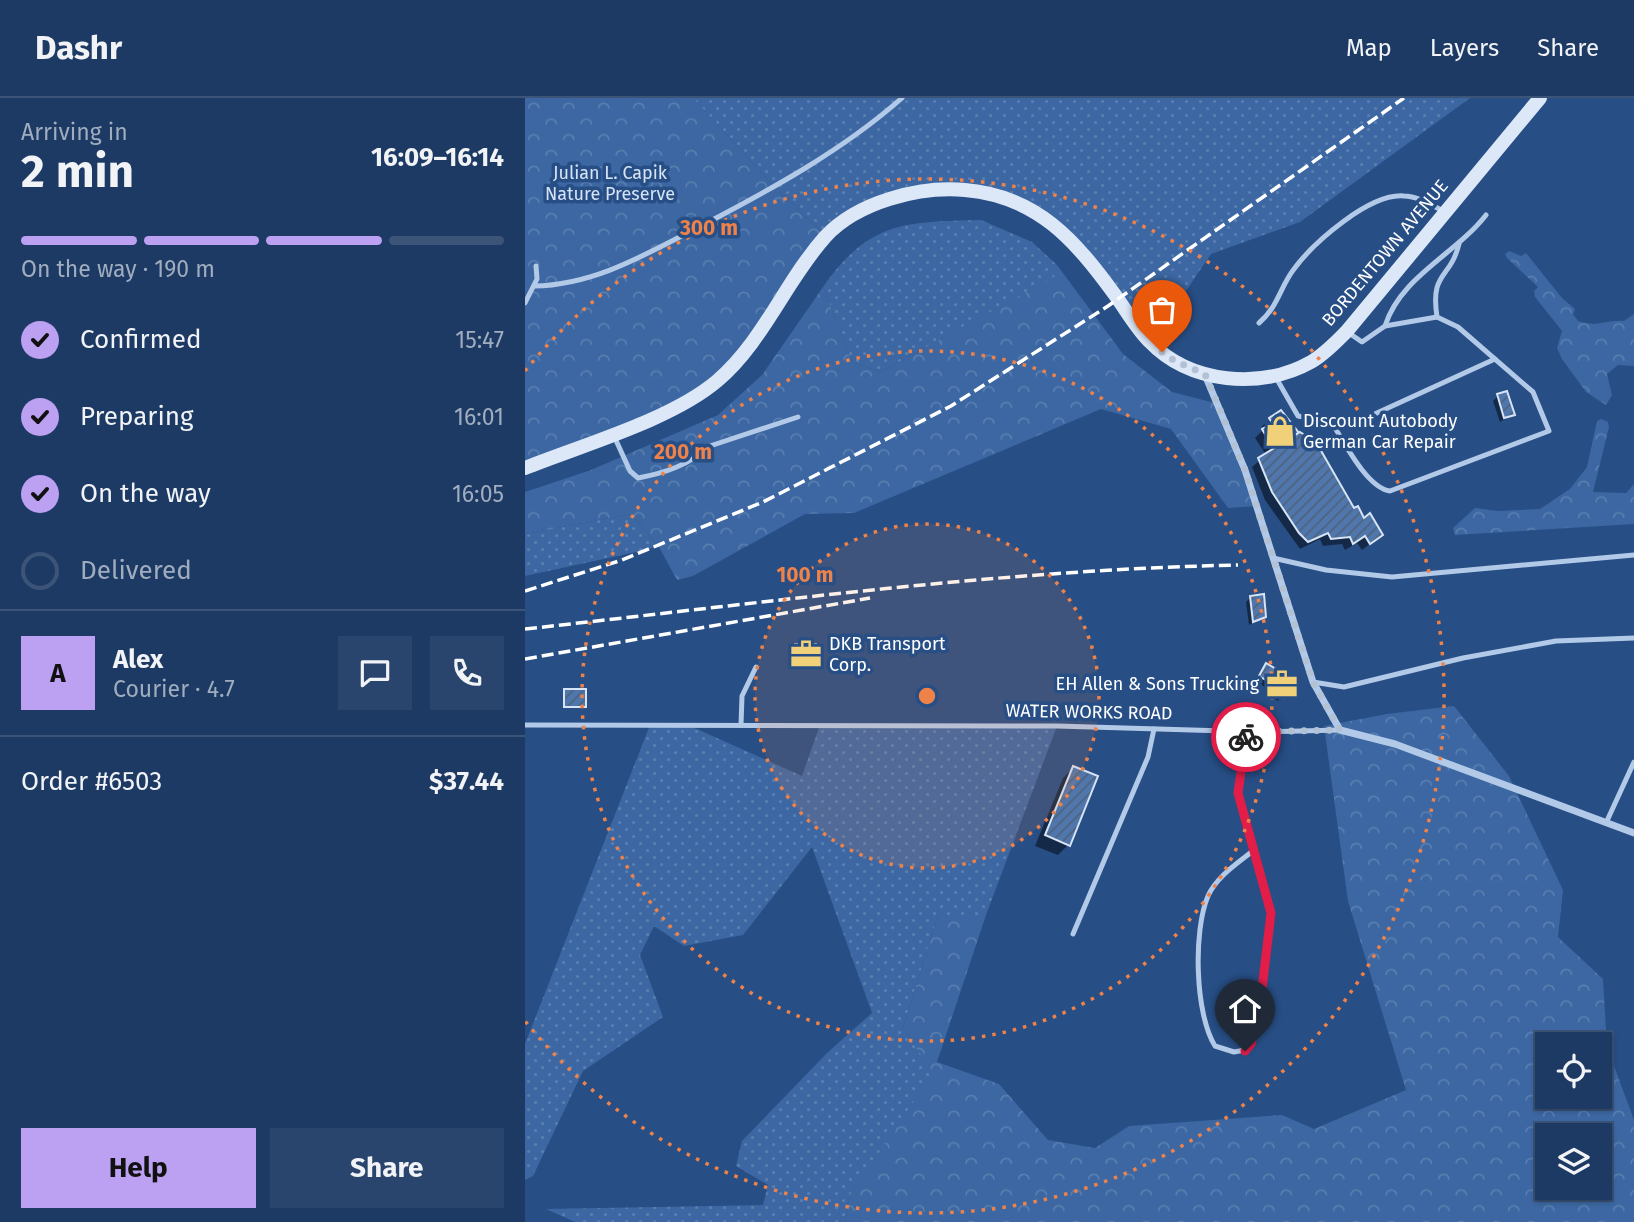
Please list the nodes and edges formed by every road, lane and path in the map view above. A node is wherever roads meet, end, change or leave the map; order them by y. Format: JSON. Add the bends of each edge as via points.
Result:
{"nodes":[{"id":1,"x":902,"y":98,"type":"edge"},
{"id":2,"x":1540,"y":98,"type":"edge"},
{"id":3,"x":1445,"y":212,"type":"junction"},
{"id":4,"x":1486,"y":215,"type":"dead end"},
{"id":5,"x":1459,"y":244,"type":"junction"},
{"id":6,"x":537,"y":266,"type":"dead end"},
{"id":7,"x":534,"y":286,"type":"junction"},
{"id":8,"x":525,"y":303,"type":"edge"},
{"id":9,"x":1437,"y":317,"type":"junction"},
{"id":10,"x":1259,"y":323,"type":"dead end"},
{"id":11,"x":1385,"y":327,"type":"junction"},
{"id":12,"x":1347,"y":331,"type":"junction"},
{"id":13,"x":1495,"y":359,"type":"junction"},
{"id":14,"x":1205,"y":374,"type":"junction"},
{"id":15,"x":1275,"y":376,"type":"junction"},
{"id":16,"x":798,"y":417,"type":"dead end"},
{"id":17,"x":1332,"y":423,"type":"junction"},
{"id":18,"x":613,"y":433,"type":"junction"},
{"id":19,"x":525,"y":468,"type":"edge"},
{"id":20,"x":1634,"y":555,"type":"edge"},
{"id":21,"x":1273,"y":558,"type":"junction"},
{"id":22,"x":1634,"y":638,"type":"edge"},
{"id":23,"x":756,"y":667,"type":"dead end"},
{"id":24,"x":1313,"y":682,"type":"junction"},
{"id":25,"x":525,"y":725,"type":"edge"},
{"id":26,"x":741,"y":726,"type":"junction"},
{"id":27,"x":1154,"y":729,"type":"junction"},
{"id":28,"x":1340,"y":730,"type":"junction"},
{"id":29,"x":1247,"y":732,"type":"junction"},
{"id":30,"x":1634,"y":762,"type":"edge"},
{"id":31,"x":1606,"y":823,"type":"junction"},
{"id":32,"x":1634,"y":833,"type":"edge"},
{"id":33,"x":1254,"y":849,"type":"junction"},
{"id":34,"x":1073,"y":934,"type":"dead end"}],
"edges":[{"from":1,"to":7,"type":"lane","via":[[867,129],[758,196],[619,268],[562,286]]},
{"from":2,"to":3,"type":"main road","name":"BORDENTOWN AVENUE"},
{"from":3,"to":10,"type":"lane","via":[[1405,195],[1384,198],[1353,212],[1294,269],[1279,300]]},
{"from":3,"to":12,"type":"main road","name":"BORDENTOWN AVENUE"},
{"from":4,"to":5,"type":"lane"},
{"from":5,"to":9,"type":"lane","via":[[1433,295]]},
{"from":5,"to":11,"type":"lane","via":[[1448,248],[1412,285],[1389,312]]},
{"from":6,"to":7,"type":"lane"},
{"from":7,"to":8,"type":"lane"},
{"from":9,"to":11,"type":"lane"},
{"from":9,"to":13,"type":"lane","via":[[1458,327]]},
{"from":11,"to":12,"type":"lane","via":[[1362,342]]},
{"from":12,"to":15,"type":"main road","name":"BORDENTOWN AVENUE","via":[[1312,361]]},
{"from":13,"to":17,"type":"lane","via":[[1355,423]]},
{"from":13,"to":17,"type":"lane","via":[[1533,392],[1549,431],[1390,491],[1369,479]]},
{"from":14,"to":15,"type":"main road","name":"BORDENTOWN AVENUE","via":[[1233,379]]},
{"from":14,"to":18,"type":"main road","name":"BORDENTOWN AVENUE","via":[[1175,361],[1150,342],[1089,258],[1055,224],[1007,197],[926,188],[881,201],[825,236],[746,350],[716,382],[666,412]]},
{"from":14,"to":21,"type":"street","via":[[1245,470]]},
{"from":15,"to":17,"type":"lane","via":[[1298,416]]},
{"from":16,"to":18,"type":"lane","via":[[721,442],[668,472],[638,478],[630,471]]},
{"from":18,"to":19,"type":"main road","name":"BORDENTOWN AVENUE"},
{"from":20,"to":21,"type":"lane","via":[[1392,577]]},
{"from":21,"to":24,"type":"street"},
{"from":22,"to":24,"type":"lane","via":[[1556,641],[1344,687]]},
{"from":23,"to":26,"type":"lane","via":[[742,696]]},
{"from":24,"to":28,"type":"street"},
{"from":25,"to":26,"type":"lane","name":"WATER WORKS ROAD"},
{"from":26,"to":27,"type":"lane","name":"WATER WORKS ROAD"},
{"from":27,"to":29,"type":"lane","name":"WATER WORKS ROAD"},
{"from":27,"to":34,"type":"lane","via":[[1148,757]]},
{"from":28,"to":29,"type":"lane","name":"WATER WORKS ROAD"},
{"from":28,"to":31,"type":"street","name":"WATER WORKS ROAD","via":[[1395,744]]},
{"from":29,"to":33,"type":"lane","via":[[1238,793]]},
{"from":30,"to":31,"type":"lane"},
{"from":31,"to":32,"type":"street","name":"WATER WORKS ROAD"},
{"from":33,"to":33,"type":"lane","via":[[1271,913],[1251,1044],[1245,1051],[1234,1052],[1215,1046],[1202,1018],[1200,926],[1219,879]]}]}
